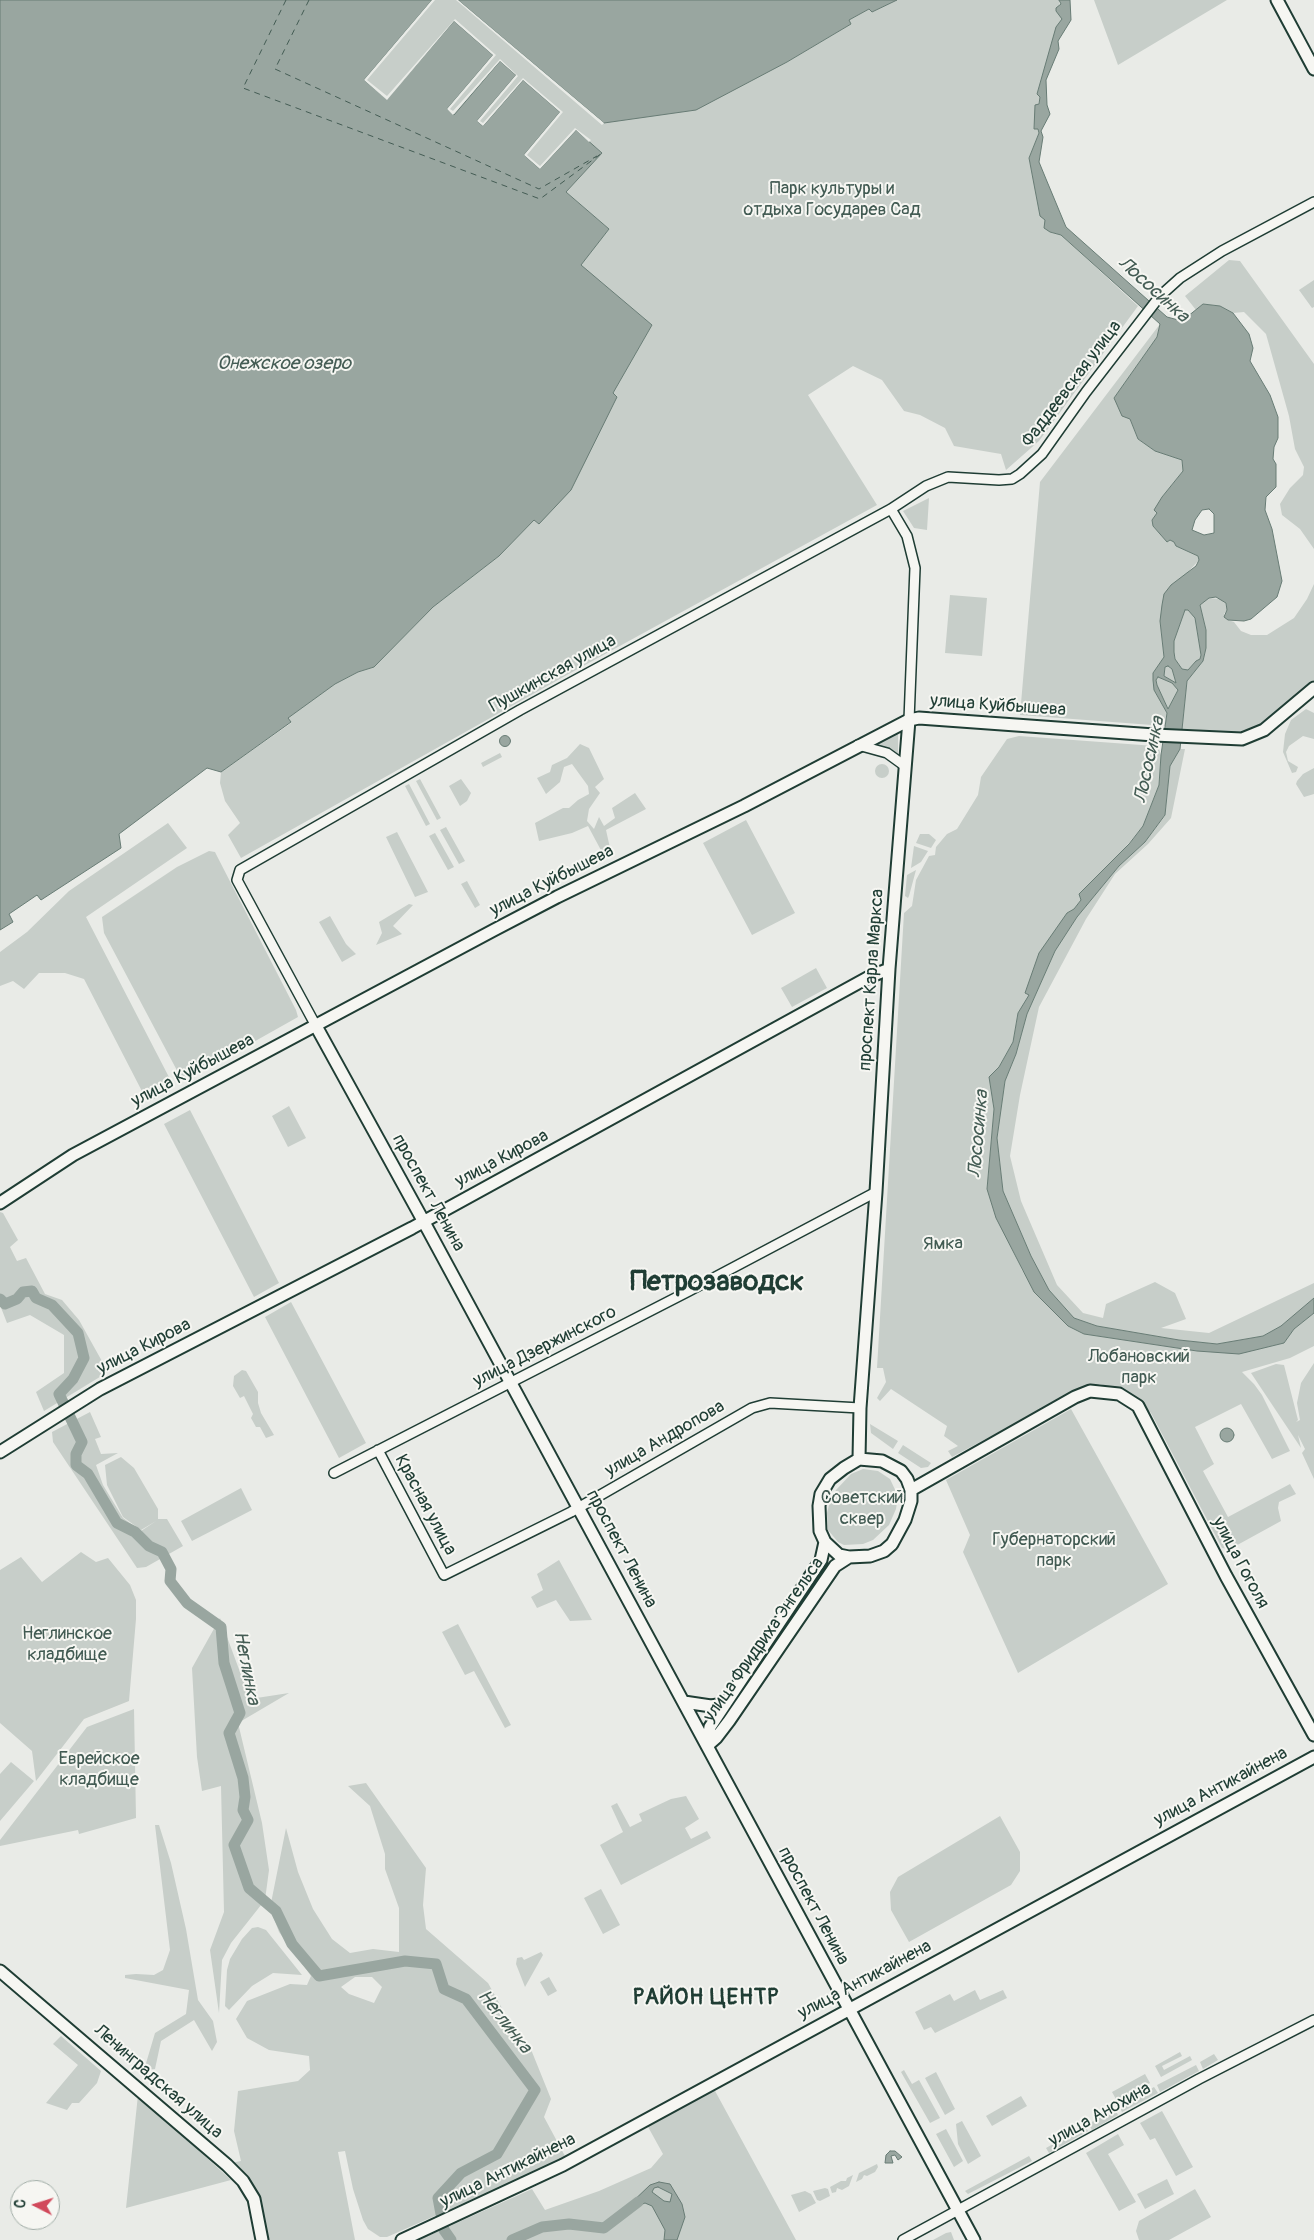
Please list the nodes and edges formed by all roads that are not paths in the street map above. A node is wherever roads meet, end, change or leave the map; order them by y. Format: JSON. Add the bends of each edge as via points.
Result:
{"nodes":[{"id":1,"x":1277,"y":0,"type":"edge"},
{"id":2,"x":1314,"y":69,"type":"edge"},
{"id":3,"x":1314,"y":202,"type":"edge"},
{"id":4,"x":891,"y":509,"type":"junction"},
{"id":5,"x":1314,"y":688,"type":"edge"},
{"id":6,"x":908,"y":720,"type":"junction"},
{"id":7,"x":858,"y":745,"type":"junction"},
{"id":8,"x":904,"y":766,"type":"junction"},
{"id":9,"x":237,"y":876,"type":"joint"},
{"id":10,"x":889,"y":969,"type":"junction"},
{"id":11,"x":316,"y":1026,"type":"junction"},
{"id":12,"x":876,"y":1192,"type":"junction"},
{"id":13,"x":0,"y":1203,"type":"edge"},
{"id":14,"x":424,"y":1222,"type":"junction"},
{"id":15,"x":511,"y":1383,"type":"junction"},
{"id":16,"x":860,"y":1408,"type":"junction"},
{"id":17,"x":378,"y":1450,"type":"junction"},
{"id":18,"x":0,"y":1452,"type":"edge"},
{"id":19,"x":859,"y":1459,"type":"junction"},
{"id":20,"x":334,"y":1473,"type":"dead end"},
{"id":21,"x":911,"y":1490,"type":"junction"},
{"id":22,"x":578,"y":1508,"type":"junction"},
{"id":23,"x":825,"y":1542,"type":"junction"},
{"id":24,"x":849,"y":1558,"type":"junction"},
{"id":25,"x":444,"y":1575,"type":"joint"},
{"id":26,"x":684,"y":1702,"type":"junction"},
{"id":27,"x":721,"y":1708,"type":"junction"},
{"id":28,"x":729,"y":1721,"type":"junction"},
{"id":29,"x":1314,"y":1735,"type":"edge"},
{"id":30,"x":707,"y":1746,"type":"junction"},
{"id":31,"x":1314,"y":1756,"type":"edge"},
{"id":32,"x":0,"y":1971,"type":"edge"},
{"id":33,"x":849,"y":2008,"type":"junction"},
{"id":34,"x":1314,"y":2020,"type":"edge"},
{"id":35,"x":958,"y":2210,"type":"junction"},
{"id":36,"x":262,"y":2240,"type":"edge"},
{"id":37,"x":402,"y":2240,"type":"edge"},
{"id":38,"x":903,"y":2240,"type":"edge"},
{"id":39,"x":974,"y":2240,"type":"edge"}],
"edges":[{"from":1,"to":2,"type":"main road"},
{"from":3,"to":4,"type":"street","name":"Фаддеевская улица","via":[[1222,251],[1180,278],[1160,296],[1042,454],[1020,474],[1012,479],[998,480],[948,478],[926,486]]},
{"from":4,"to":6,"type":"street","name":"проспект Карла Маркса","via":[[907,536],[915,568]]},
{"from":4,"to":9,"type":"street","name":"Пушкинская улица","via":[[520,710],[244,867]]},
{"from":5,"to":6,"type":"main road","name":"улица Куйбышева","via":[[1264,730],[1242,739],[919,718]]},
{"from":6,"to":7,"type":"main road","name":"улица Куйбышева"},
{"from":6,"to":8,"type":"main road","name":"проспект Карла Маркса"},
{"from":7,"to":8,"type":"street","via":[[887,753]]},
{"from":7,"to":11,"type":"main road","name":"улица Куйбышева","via":[[744,806],[541,905]]},
{"from":8,"to":10,"type":"main road","name":"проспект Карла Маркса"},
{"from":9,"to":11,"type":"street","name":"проспект Ленина"},
{"from":10,"to":12,"type":"main road","name":"проспект Карла Маркса"},
{"from":10,"to":14,"type":"main road","name":"улица Кирова","via":[[869,977]]},
{"from":11,"to":13,"type":"main road","name":"улица Куйбышева","via":[[73,1155]]},
{"from":11,"to":14,"type":"main road","name":"проспект Ленина"},
{"from":12,"to":15,"type":"street","name":"улица Дзержинского"},
{"from":12,"to":16,"type":"main road","name":"проспект Карла Маркса"},
{"from":14,"to":15,"type":"main road","name":"проспект Ленина"},
{"from":14,"to":18,"type":"main road","name":"улица Кирова","via":[[100,1389]]},
{"from":15,"to":17,"type":"street","name":"улица Дзержинского"},
{"from":15,"to":22,"type":"main road","name":"проспект Ленина"},
{"from":16,"to":19,"type":"main road","name":"проспект Карла Маркса"},
{"from":16,"to":22,"type":"street","name":"улица Андропова","via":[[770,1403],[752,1408]]},
{"from":17,"to":20,"type":"street","name":"улица Дзержинского"},
{"from":17,"to":25,"type":"street","name":"Красная улица"},
{"from":19,"to":21,"type":"main road","via":[[874,1459],[892,1465],[901,1471]]},
{"from":19,"to":23,"type":"main road","via":[[830,1479],[822,1494],[818,1518]]},
{"from":21,"to":24,"type":"main road","via":[[906,1520],[892,1544],[870,1556]]},
{"from":21,"to":29,"type":"main road","name":"улица Гоголя","via":[[1075,1397],[1090,1391],[1119,1394],[1138,1406],[1226,1576]]},
{"from":22,"to":25,"type":"street","name":"улица Андропова"},
{"from":22,"to":26,"type":"main road","name":"проспект Ленина"},
{"from":23,"to":24,"type":"main road"},
{"from":23,"to":27,"type":"main road","name":"улица Фридриха Энгельса","via":[[821,1560]]},
{"from":24,"to":28,"type":"main road","name":"улица Фридриха Энгельса","via":[[835,1566]]},
{"from":26,"to":27,"type":"main road"},
{"from":26,"to":30,"type":"main road","name":"проспект Ленина"},
{"from":27,"to":28,"type":"main road","via":[[722,1720]]},
{"from":27,"to":30,"type":"main road","name":"улица Фридриха Энгельса","via":[[707,1734]]},
{"from":28,"to":30,"type":"main road","name":"улица Фридриха Энгельса"},
{"from":30,"to":33,"type":"main road","name":"проспект Ленина"},
{"from":31,"to":33,"type":"main road","name":"улица Антикайнена"},
{"from":32,"to":36,"type":"main road","name":"Ленинградская улица","via":[[227,2165],[254,2199]]},
{"from":33,"to":35,"type":"main road","name":"проспект Ленина"},
{"from":33,"to":37,"type":"main road","name":"улица Антикайнена","via":[[563,2165]]},
{"from":34,"to":35,"type":"street","name":"улица Анохина"},
{"from":35,"to":38,"type":"street","name":"улица Анохина"},
{"from":35,"to":39,"type":"main road","name":"проспект Ленина"}]}
